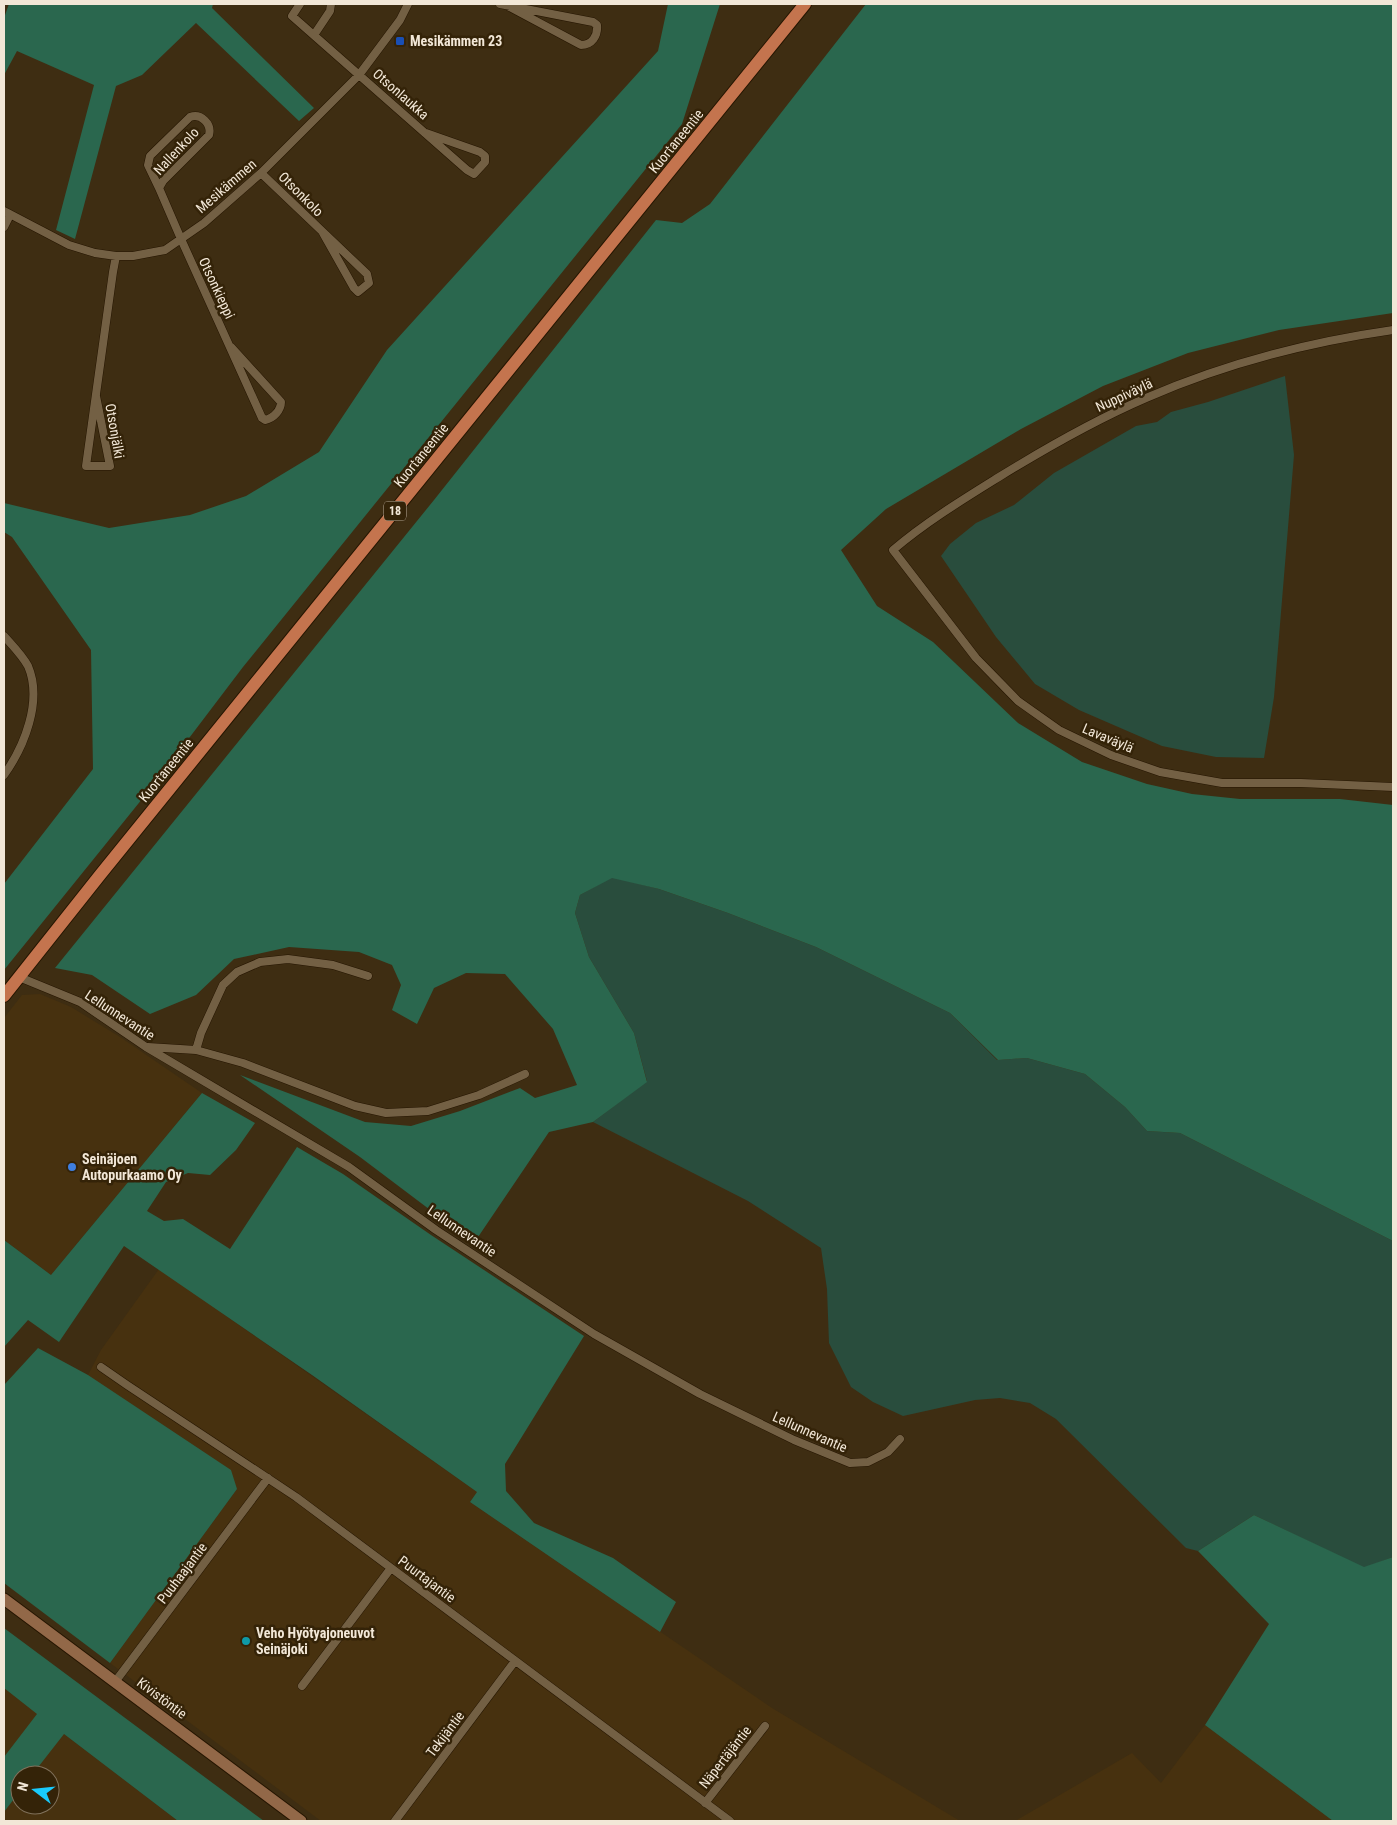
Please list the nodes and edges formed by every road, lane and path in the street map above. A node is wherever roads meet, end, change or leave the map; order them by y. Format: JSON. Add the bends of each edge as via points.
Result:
{"nodes":[{"id":1,"x":300,"y":4,"type":"edge"},
{"id":2,"x":331,"y":4,"type":"edge"},
{"id":3,"x":408,"y":4,"type":"edge"},
{"id":4,"x":503,"y":4,"type":"edge"},
{"id":5,"x":806,"y":4,"type":"edge"},
{"id":6,"x":314,"y":35,"type":"junction"},
{"id":7,"x":360,"y":75,"type":"junction"},
{"id":8,"x":426,"y":132,"type":"junction"},
{"id":9,"x":261,"y":172,"type":"junction"},
{"id":10,"x":159,"y":188,"type":"junction"},
{"id":11,"x":7,"y":213,"type":"edge"},
{"id":12,"x":4,"y":227,"type":"edge"},
{"id":13,"x":323,"y":233,"type":"junction"},
{"id":14,"x":181,"y":239,"type":"junction"},
{"id":15,"x":116,"y":256,"type":"junction"},
{"id":16,"x":1393,"y":330,"type":"edge"},
{"id":17,"x":231,"y":347,"type":"junction"},
{"id":18,"x":96,"y":396,"type":"junction"},
{"id":19,"x":893,"y":550,"type":"joint"},
{"id":20,"x":4,"y":636,"type":"edge"},
{"id":21,"x":4,"y":776,"type":"edge"},
{"id":22,"x":1393,"y":788,"type":"edge"},
{"id":23,"x":368,"y":976,"type":"dead end"},
{"id":24,"x":19,"y":977,"type":"junction"},
{"id":25,"x":4,"y":996,"type":"edge"},
{"id":26,"x":146,"y":1047,"type":"junction"},
{"id":27,"x":196,"y":1050,"type":"junction"},
{"id":28,"x":525,"y":1074,"type":"dead end"},
{"id":29,"x":101,"y":1366,"type":"dead end"},
{"id":30,"x":900,"y":1439,"type":"dead end"},
{"id":31,"x":268,"y":1478,"type":"junction"},
{"id":32,"x":391,"y":1568,"type":"junction"},
{"id":33,"x":4,"y":1599,"type":"edge"},
{"id":34,"x":515,"y":1661,"type":"junction"},
{"id":35,"x":116,"y":1682,"type":"junction"},
{"id":36,"x":302,"y":1686,"type":"dead end"},
{"id":37,"x":765,"y":1726,"type":"dead end"},
{"id":38,"x":705,"y":1803,"type":"junction"},
{"id":39,"x":301,"y":1821,"type":"edge"},
{"id":40,"x":395,"y":1821,"type":"edge"},
{"id":41,"x":730,"y":1821,"type":"edge"}],
"edges":[{"from":1,"to":6,"type":"street","name":"Otsonlaukka","via":[[292,16]]},
{"from":2,"to":6,"type":"street"},
{"from":3,"to":7,"type":"street","name":"Mesikämmen"},
{"from":4,"to":4,"type":"street","via":[[593,22],[598,31],[593,42],[581,44]]},
{"from":5,"to":24,"type":"highway","name":"Kuortaneentie","number":"18"},
{"from":6,"to":7,"type":"street","name":"Otsonlaukka"},
{"from":7,"to":8,"type":"street","name":"Otsonlaukka"},
{"from":7,"to":9,"type":"street","name":"Mesikämmen"},
{"from":8,"to":8,"type":"street","name":"Otsonlaukka","via":[[474,174],[485,162],[485,156],[480,152]]},
{"from":9,"to":13,"type":"street","name":"Otsonkolo"},
{"from":9,"to":14,"type":"street","name":"Mesikämmen","via":[[204,223]]},
{"from":10,"to":10,"type":"street","name":"Nallenkolo","via":[[148,165],[150,156],[190,117],[200,116],[209,125],[209,135]]},
{"from":10,"to":14,"type":"street","name":"Nallenkolo"},
{"from":11,"to":12,"type":"street"},
{"from":11,"to":15,"type":"street","name":"Mesikämmen","via":[[69,245]]},
{"from":13,"to":13,"type":"street","name":"Otsonkolo","via":[[367,274],[369,283],[358,292]]},
{"from":14,"to":15,"type":"street","name":"Mesikämmen","via":[[164,250]]},
{"from":14,"to":17,"type":"street","name":"Otsonkieppi"},
{"from":15,"to":18,"type":"street","name":"Otsonjälki"},
{"from":16,"to":19,"type":"street","name":"Nuppiväylä","via":[[1354,335],[1271,354],[1145,398],[1084,428],[1012,470],[936,516]]},
{"from":17,"to":17,"type":"street","name":"Otsonkieppi","via":[[262,418],[269,419],[279,411],[281,402]]},
{"from":18,"to":18,"type":"street","name":"Otsonjälki","via":[[86,466],[110,466],[99,414]]},
{"from":19,"to":22,"type":"street","name":"Lavaväylä","via":[[976,658],[1018,701],[1059,730],[1102,751],[1160,772],[1222,783]]},
{"from":20,"to":21,"type":"street","via":[[28,666],[33,697],[24,740]]},
{"from":23,"to":27,"type":"street","via":[[333,965],[288,959],[260,962],[236,972],[223,985]]},
{"from":24,"to":25,"type":"highway","name":"Kuortaneentie","number":"18"},
{"from":24,"to":26,"type":"street","name":"Lellunnevantie","via":[[80,1002]]},
{"from":26,"to":27,"type":"street"},
{"from":26,"to":30,"type":"street","name":"Lellunnevantie","via":[[349,1167],[436,1230],[594,1334],[700,1394],[794,1440],[850,1463],[868,1462],[888,1452]]},
{"from":27,"to":28,"type":"street","via":[[243,1063],[354,1106],[386,1113],[428,1111],[479,1095]]},
{"from":29,"to":31,"type":"street","name":"Puurtajantie"},
{"from":31,"to":32,"type":"street","name":"Puurtajantie"},
{"from":31,"to":35,"type":"street","name":"Puuhaajantie"},
{"from":32,"to":34,"type":"street","name":"Puurtajantie"},
{"from":32,"to":36,"type":"street"},
{"from":33,"to":35,"type":"main road","name":"Kivistöntie"},
{"from":34,"to":38,"type":"street","name":"Puurtajantie"},
{"from":34,"to":40,"type":"street","name":"Tekijäntie"},
{"from":35,"to":39,"type":"main road","name":"Kivistöntie"},
{"from":37,"to":38,"type":"street","name":"Näpertäjäntie"},
{"from":38,"to":41,"type":"street","name":"Puurtajantie"}]}
